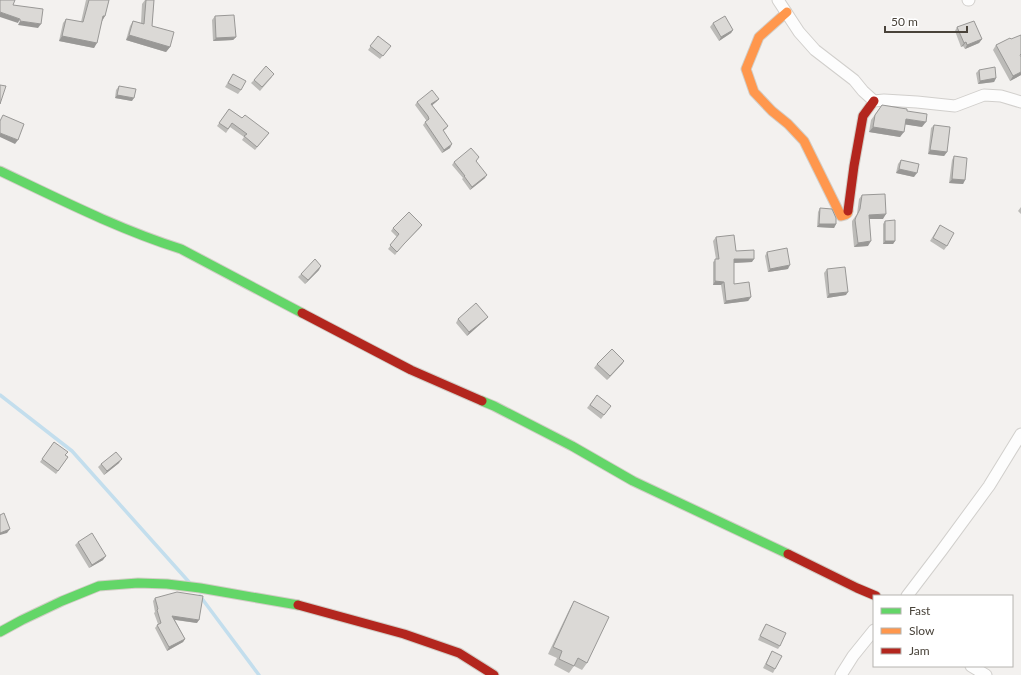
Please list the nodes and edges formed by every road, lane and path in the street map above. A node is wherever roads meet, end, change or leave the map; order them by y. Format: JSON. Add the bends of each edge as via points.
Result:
{"nodes":[{"id":1,"x":778,"y":0,"type":"edge"},
{"id":2,"x":787,"y":12,"type":"junction"},
{"id":3,"x":874,"y":101,"type":"junction"},
{"id":4,"x":1021,"y":102,"type":"edge"},
{"id":5,"x":0,"y":171,"type":"edge"},
{"id":6,"x":1021,"y":434,"type":"edge"},
{"id":7,"x":874,"y":595,"type":"edge"},
{"id":8,"x":908,"y":595,"type":"edge"},
{"id":9,"x":873,"y":631,"type":"edge"},
{"id":10,"x":0,"y":632,"type":"edge"},
{"id":11,"x":973,"y":667,"type":"edge"},
{"id":12,"x":494,"y":675,"type":"edge"},
{"id":13,"x":841,"y":675,"type":"edge"},
{"id":14,"x":986,"y":675,"type":"edge"}],
"edges":[{"from":1,"to":2,"type":"street"},
{"from":2,"to":3,"type":"street","via":[[799,32],[815,50],[854,80]]},
{"from":2,"to":3,"type":"street","via":[[759,37],[746,69],[754,92],[804,141],[841,216],[848,213],[864,116]]},
{"from":3,"to":4,"type":"street","via":[[955,106],[984,95],[1001,96]]},
{"from":5,"to":7,"type":"street","via":[[120,227],[181,249],[411,370],[494,406],[634,481]]},
{"from":6,"to":8,"type":"street","via":[[989,486]]},
{"from":9,"to":13,"type":"street","via":[[852,656]]},
{"from":10,"to":12,"type":"street","via":[[42,610],[98,586],[167,584],[294,604],[404,634],[459,653]]},
{"from":11,"to":14,"type":"street"}]}
